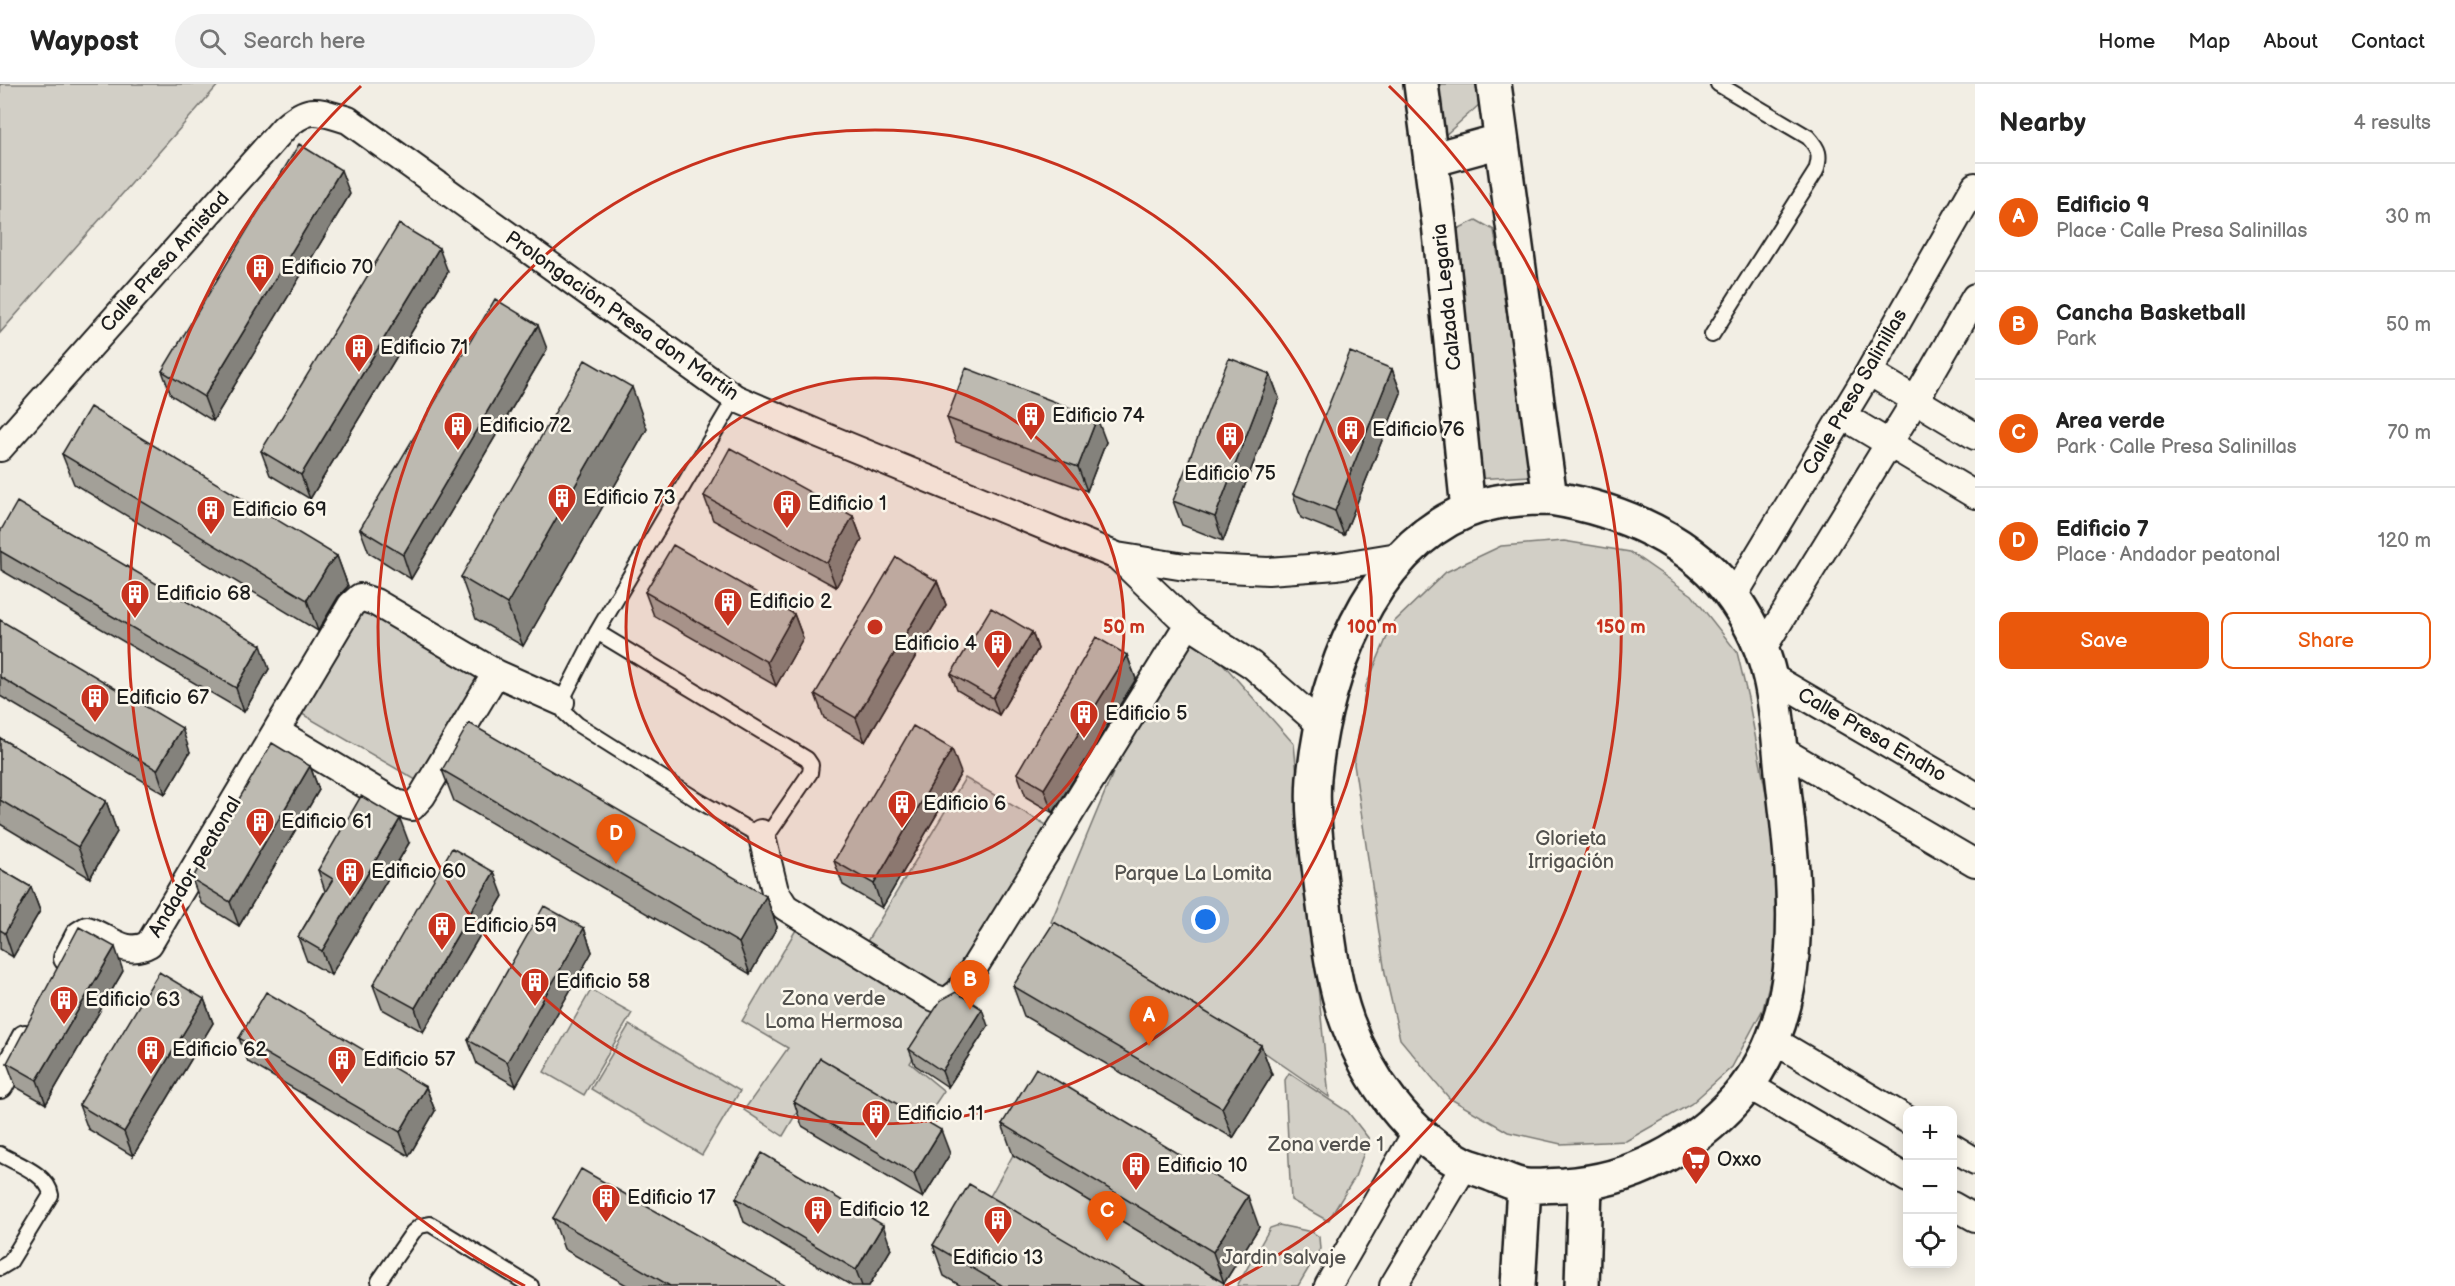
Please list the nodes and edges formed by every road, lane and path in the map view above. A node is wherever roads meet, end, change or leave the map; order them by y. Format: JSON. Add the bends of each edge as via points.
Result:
{"nodes":[{"id":1,"x":1421,"y":84,"type":"edge"},
{"id":2,"x":1494,"y":84,"type":"edge"},
{"id":3,"x":1718,"y":84,"type":"edge"},
{"id":4,"x":348,"y":120,"type":"joint"},
{"id":5,"x":1500,"y":141,"type":"junction"},
{"id":6,"x":1431,"y":160,"type":"junction"},
{"id":7,"x":1975,"y":186,"type":"edge"},
{"id":8,"x":1975,"y":297,"type":"edge"},
{"id":9,"x":1712,"y":335,"type":"dead end"},
{"id":10,"x":1869,"y":372,"type":"junction"},
{"id":11,"x":735,"y":398,"type":"junction"},
{"id":12,"x":1915,"y":401,"type":"junction"},
{"id":13,"x":1843,"y":416,"type":"junction"},
{"id":14,"x":1975,"y":436,"type":"edge"},
{"id":15,"x":1888,"y":444,"type":"junction"},
{"id":16,"x":0,"y":448,"type":"edge"},
{"id":17,"x":1975,"y":495,"type":"edge"},
{"id":18,"x":1550,"y":498,"type":"junction"},
{"id":19,"x":1468,"y":510,"type":"junction"},
{"id":20,"x":1404,"y":555,"type":"junction"},
{"id":21,"x":1117,"y":556,"type":"junction"},
{"id":22,"x":1733,"y":597,"type":"junction"},
{"id":23,"x":1188,"y":624,"type":"junction"},
{"id":24,"x":597,"y":632,"type":"junction"},
{"id":25,"x":1765,"y":664,"type":"junction"},
{"id":26,"x":496,"y":673,"type":"junction"},
{"id":27,"x":561,"y":702,"type":"junction"},
{"id":28,"x":1322,"y":726,"type":"junction"},
{"id":29,"x":277,"y":732,"type":"junction"},
{"id":30,"x":1780,"y":749,"type":"junction"},
{"id":31,"x":1975,"y":795,"type":"edge"},
{"id":32,"x":761,"y":833,"type":"junction"},
{"id":33,"x":1975,"y":863,"type":"edge"},
{"id":34,"x":58,"y":975,"type":"edge"},
{"id":35,"x":37,"y":1016,"type":"edge"},
{"id":36,"x":1773,"y":1040,"type":"junction"},
{"id":37,"x":0,"y":1085,"type":"edge"},
{"id":38,"x":1748,"y":1085,"type":"junction"},
{"id":39,"x":1903,"y":1117,"type":"edge"},
{"id":40,"x":1417,"y":1131,"type":"junction"},
{"id":41,"x":1957,"y":1150,"type":"edge"},
{"id":42,"x":0,"y":1154,"type":"edge"},
{"id":43,"x":1975,"y":1161,"type":"edge"},
{"id":44,"x":1465,"y":1165,"type":"junction"},
{"id":45,"x":1903,"y":1176,"type":"edge"},
{"id":46,"x":1585,"y":1183,"type":"junction"},
{"id":47,"x":1524,"y":1186,"type":"junction"},
{"id":48,"x":1957,"y":1207,"type":"edge"},
{"id":49,"x":1975,"y":1218,"type":"edge"},
{"id":50,"x":0,"y":1268,"type":"edge"},
{"id":51,"x":379,"y":1281,"type":"dead end"},
{"id":52,"x":1583,"y":1285,"type":"edge"},
{"id":53,"x":531,"y":1286,"type":"edge"},
{"id":54,"x":1328,"y":1286,"type":"edge"},
{"id":55,"x":1393,"y":1286,"type":"edge"},
{"id":56,"x":1518,"y":1286,"type":"edge"}],
"edges":[{"from":1,"to":6,"type":"main road","name":"Calzada Legaria"},
{"from":2,"to":5,"type":"main road"},
{"from":3,"to":9,"type":"lane","via":[[1808,137],[1819,148],[1820,159]]},
{"from":4,"to":11,"type":"street","name":"Prolongación Presa don Martín"},
{"from":4,"to":16,"type":"street","name":"Calle Presa Amistad","via":[[319,112],[300,114],[284,128]]},
{"from":5,"to":6,"type":"main road"},
{"from":5,"to":18,"type":"main road"},
{"from":6,"to":19,"type":"main road","name":"Calzada Legaria"},
{"from":7,"to":10,"type":"street","name":"Calle Presa Salinillas"},
{"from":8,"to":12,"type":"street"},
{"from":10,"to":12,"type":"street"},
{"from":10,"to":13,"type":"street","name":"Calle Presa Salinillas"},
{"from":11,"to":21,"type":"street","name":"Prolongación Presa don Martín"},
{"from":11,"to":24,"type":"lane"},
{"from":12,"to":14,"type":"street"},
{"from":12,"to":15,"type":"street"},
{"from":13,"to":15,"type":"street"},
{"from":13,"to":22,"type":"street","name":"Calle Presa Salinillas"},
{"from":15,"to":17,"type":"street"},
{"from":15,"to":25,"type":"street"},
{"from":18,"to":19,"type":"main road","via":[[1504,500]]},
{"from":18,"to":22,"type":"main road","via":[[1615,513],[1649,530],[1693,557]]},
{"from":19,"to":20,"type":"main road"},
{"from":20,"to":21,"type":"street","name":"Prolongación Presa don Martín","via":[[1337,566],[1268,571],[1185,567]]},
{"from":20,"to":28,"type":"main road","via":[[1347,640]]},
{"from":21,"to":23,"type":"street","name":"Prolongación Presa don Martín"},
{"from":22,"to":25,"type":"main road","via":[[1750,625]]},
{"from":23,"to":28,"type":"street","name":"Prolongación Presa don Martín","via":[[1251,665]]},
{"from":23,"to":32,"type":"street","via":[[959,992],[946,1002],[785,907],[775,891]]},
{"from":24,"to":27,"type":"lane"},
{"from":24,"to":32,"type":"lane","via":[[807,759],[810,773],[771,830]]},
{"from":25,"to":30,"type":"main road"},
{"from":25,"to":31,"type":"street","name":"Calle Presa Endho"},
{"from":26,"to":27,"type":"street","name":"Andador peatonal"},
{"from":26,"to":29,"type":"street","via":[[412,807],[396,803]]},
{"from":26,"to":29,"type":"street","name":"Andador peatonal","via":[[360,597],[351,605]]},
{"from":27,"to":32,"type":"lane","via":[[565,713],[577,724],[699,801]]},
{"from":28,"to":40,"type":"main road","via":[[1314,782],[1317,842],[1337,985],[1346,1020],[1371,1070]]},
{"from":29,"to":34,"type":"street","name":"Andador peatonal","via":[[149,944],[128,950],[87,930],[79,935]]},
{"from":30,"to":33,"type":"street"},
{"from":30,"to":36,"type":"main road","via":[[1794,927],[1789,974]]},
{"from":35,"to":37,"type":"street"},
{"from":36,"to":38,"type":"main road"},
{"from":36,"to":39,"type":"street"},
{"from":38,"to":45,"type":"street"},
{"from":38,"to":46,"type":"main road","via":[[1686,1144],[1622,1175]]},
{"from":40,"to":44,"type":"main road"},
{"from":40,"to":54,"type":"street"},
{"from":41,"to":43,"type":"street"},
{"from":42,"to":50,"type":"lane","via":[[43,1179],[51,1195],[10,1262]]},
{"from":44,"to":47,"type":"main road"},
{"from":44,"to":55,"type":"street"},
{"from":46,"to":47,"type":"main road"},
{"from":46,"to":52,"type":"main road"},
{"from":47,"to":56,"type":"main road"},
{"from":48,"to":49,"type":"street"},
{"from":51,"to":53,"type":"lane","via":[[413,1232],[430,1224]]}]}
